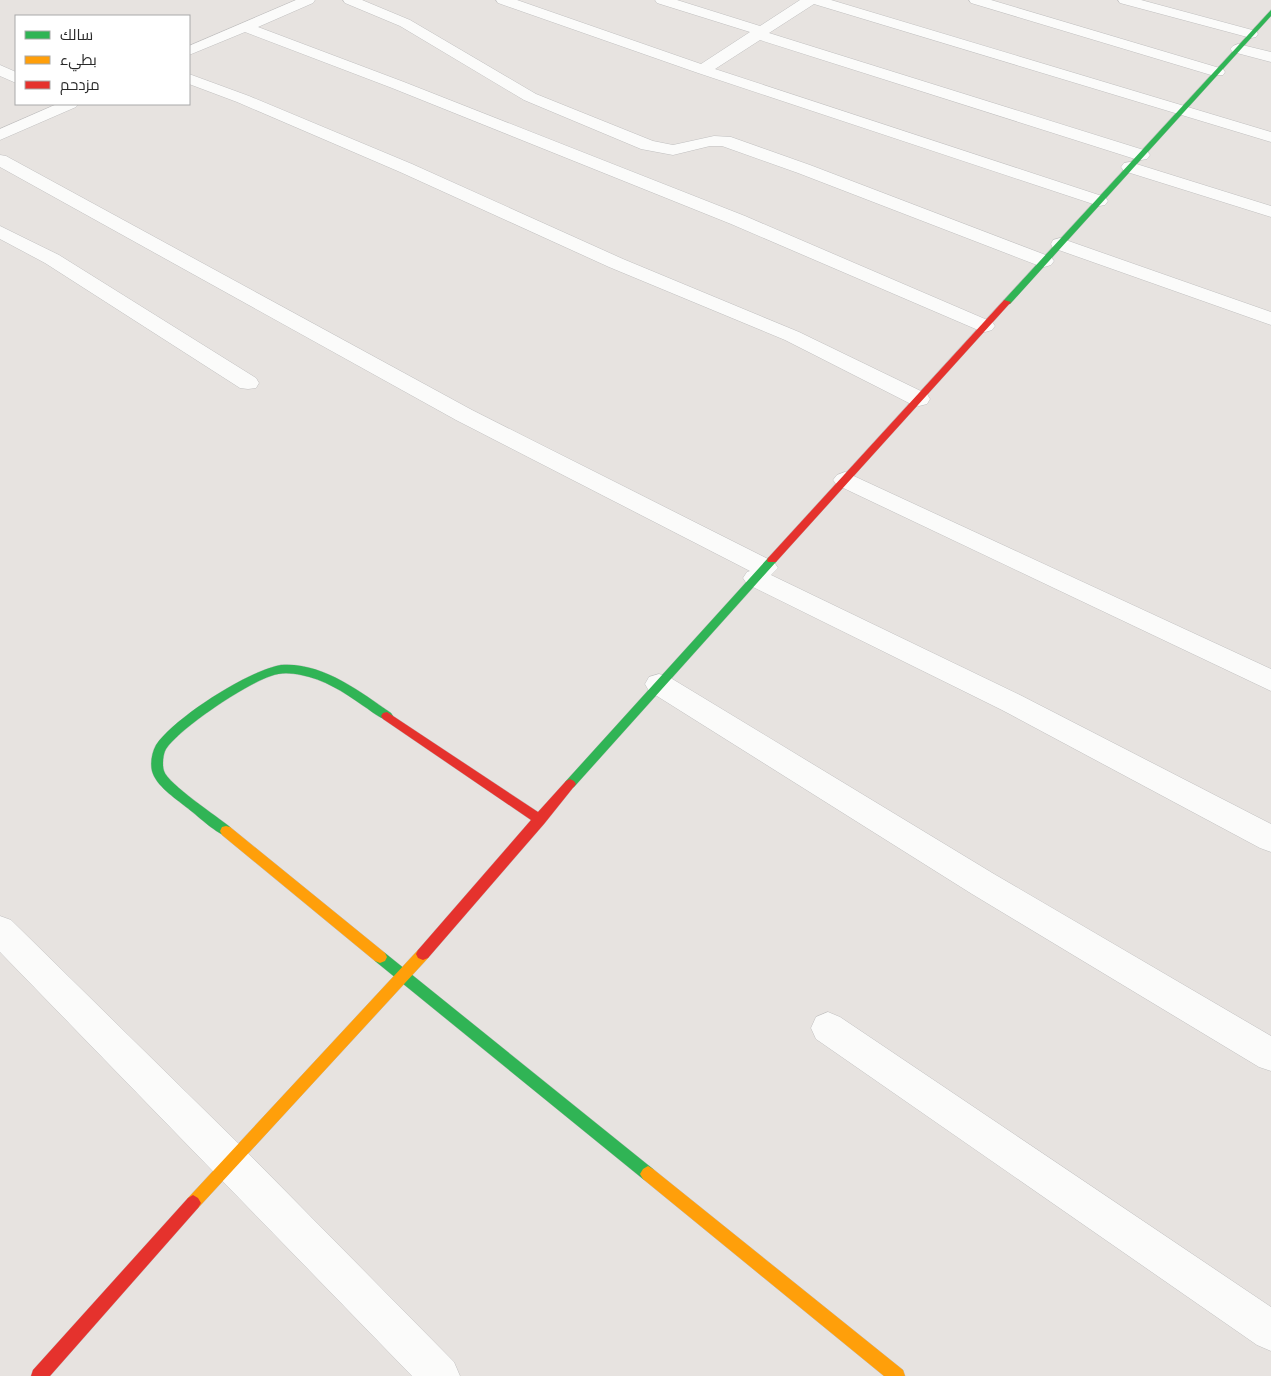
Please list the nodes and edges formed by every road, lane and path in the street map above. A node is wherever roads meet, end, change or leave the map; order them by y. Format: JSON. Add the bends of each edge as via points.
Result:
{"nodes":[{"id":1,"x":308,"y":0,"type":"edge"},
{"id":2,"x":350,"y":0,"type":"edge"},
{"id":3,"x":503,"y":0,"type":"edge"},
{"id":4,"x":662,"y":0,"type":"edge"},
{"id":5,"x":810,"y":0,"type":"edge"},
{"id":6,"x":816,"y":0,"type":"edge"},
{"id":7,"x":976,"y":0,"type":"edge"},
{"id":8,"x":1126,"y":0,"type":"edge"},
{"id":9,"x":1271,"y":12,"type":"edge"},
{"id":10,"x":245,"y":27,"type":"junction"},
{"id":11,"x":759,"y":32,"type":"junction"},
{"id":12,"x":1252,"y":34,"type":"junction"},
{"id":13,"x":1238,"y":49,"type":"junction"},
{"id":14,"x":190,"y":51,"type":"edge"},
{"id":15,"x":1271,"y":57,"type":"edge"},
{"id":16,"x":0,"y":70,"type":"edge"},
{"id":17,"x":703,"y":70,"type":"junction"},
{"id":18,"x":1217,"y":72,"type":"junction"},
{"id":19,"x":15,"y":78,"type":"edge"},
{"id":20,"x":190,"y":79,"type":"edge"},
{"id":21,"x":68,"y":105,"type":"edge"},
{"id":22,"x":1182,"y":110,"type":"junction"},
{"id":23,"x":0,"y":136,"type":"edge"},
{"id":24,"x":1271,"y":137,"type":"edge"},
{"id":25,"x":0,"y":160,"type":"edge"},
{"id":26,"x":1136,"y":161,"type":"junction"},
{"id":27,"x":1099,"y":201,"type":"junction"},
{"id":28,"x":1271,"y":212,"type":"edge"},
{"id":29,"x":0,"y":232,"type":"edge"},
{"id":30,"x":1060,"y":244,"type":"junction"},
{"id":31,"x":1044,"y":261,"type":"junction"},
{"id":32,"x":1271,"y":319,"type":"edge"},
{"id":33,"x":985,"y":326,"type":"junction"},
{"id":34,"x":248,"y":383,"type":"dead end"},
{"id":35,"x":919,"y":399,"type":"junction"},
{"id":36,"x":845,"y":480,"type":"junction"},
{"id":37,"x":760,"y":573,"type":"junction"},
{"id":38,"x":1271,"y":681,"type":"edge"},
{"id":39,"x":659,"y":684,"type":"junction"},
{"id":40,"x":540,"y":820,"type":"junction"},
{"id":41,"x":1271,"y":839,"type":"edge"},
{"id":42,"x":0,"y":930,"type":"edge"},
{"id":43,"x":403,"y":976,"type":"junction"},
{"id":44,"x":828,"y":1028,"type":"dead end"},
{"id":45,"x":1271,"y":1055,"type":"edge"},
{"id":46,"x":230,"y":1161,"type":"junction"},
{"id":47,"x":1271,"y":1331,"type":"edge"},
{"id":48,"x":39,"y":1376,"type":"edge"},
{"id":49,"x":440,"y":1376,"type":"edge"},
{"id":50,"x":897,"y":1376,"type":"edge"}],
"edges":[{"from":1,"to":10,"type":"street"},
{"from":2,"to":31,"type":"street","via":[[406,24],[530,97],[647,145],[681,150],[713,140],[725,141]]},
{"from":3,"to":17,"type":"street"},
{"from":4,"to":11,"type":"street"},
{"from":5,"to":11,"type":"street"},
{"from":6,"to":22,"type":"street"},
{"from":7,"to":18,"type":"street"},
{"from":8,"to":12,"type":"street"},
{"from":9,"to":12,"type":"street"},
{"from":10,"to":14,"type":"street"},
{"from":10,"to":33,"type":"street","via":[[398,84],[738,220]]},
{"from":11,"to":17,"type":"street"},
{"from":11,"to":26,"type":"street"},
{"from":12,"to":13,"type":"street"},
{"from":13,"to":15,"type":"street"},
{"from":13,"to":18,"type":"street"},
{"from":16,"to":19,"type":"street"},
{"from":17,"to":27,"type":"street"},
{"from":18,"to":22,"type":"street"},
{"from":20,"to":35,"type":"street","via":[[406,168],[616,263],[792,336]]},
{"from":21,"to":23,"type":"street"},
{"from":22,"to":24,"type":"street"},
{"from":22,"to":26,"type":"street"},
{"from":25,"to":37,"type":"street","via":[[464,415]]},
{"from":26,"to":27,"type":"street"},
{"from":26,"to":28,"type":"street"},
{"from":27,"to":30,"type":"street"},
{"from":29,"to":34,"type":"street","via":[[52,259]]},
{"from":30,"to":31,"type":"street"},
{"from":30,"to":32,"type":"street"},
{"from":31,"to":33,"type":"street"},
{"from":33,"to":35,"type":"street"},
{"from":35,"to":36,"type":"street"},
{"from":36,"to":37,"type":"street"},
{"from":36,"to":38,"type":"street"},
{"from":37,"to":39,"type":"street"},
{"from":37,"to":41,"type":"street"},
{"from":39,"to":40,"type":"street"},
{"from":39,"to":45,"type":"street","via":[[983,884]]},
{"from":40,"to":43,"type":"street"},
{"from":40,"to":43,"type":"street","via":[[333,680],[299,670],[272,670],[253,677],[168,738],[159,750],[158,765],[158,773],[166,784],[200,808]]},
{"from":42,"to":46,"type":"street"},
{"from":43,"to":46,"type":"street"},
{"from":43,"to":50,"type":"street"},
{"from":44,"to":47,"type":"street"},
{"from":46,"to":48,"type":"street"},
{"from":46,"to":49,"type":"street"}]}
